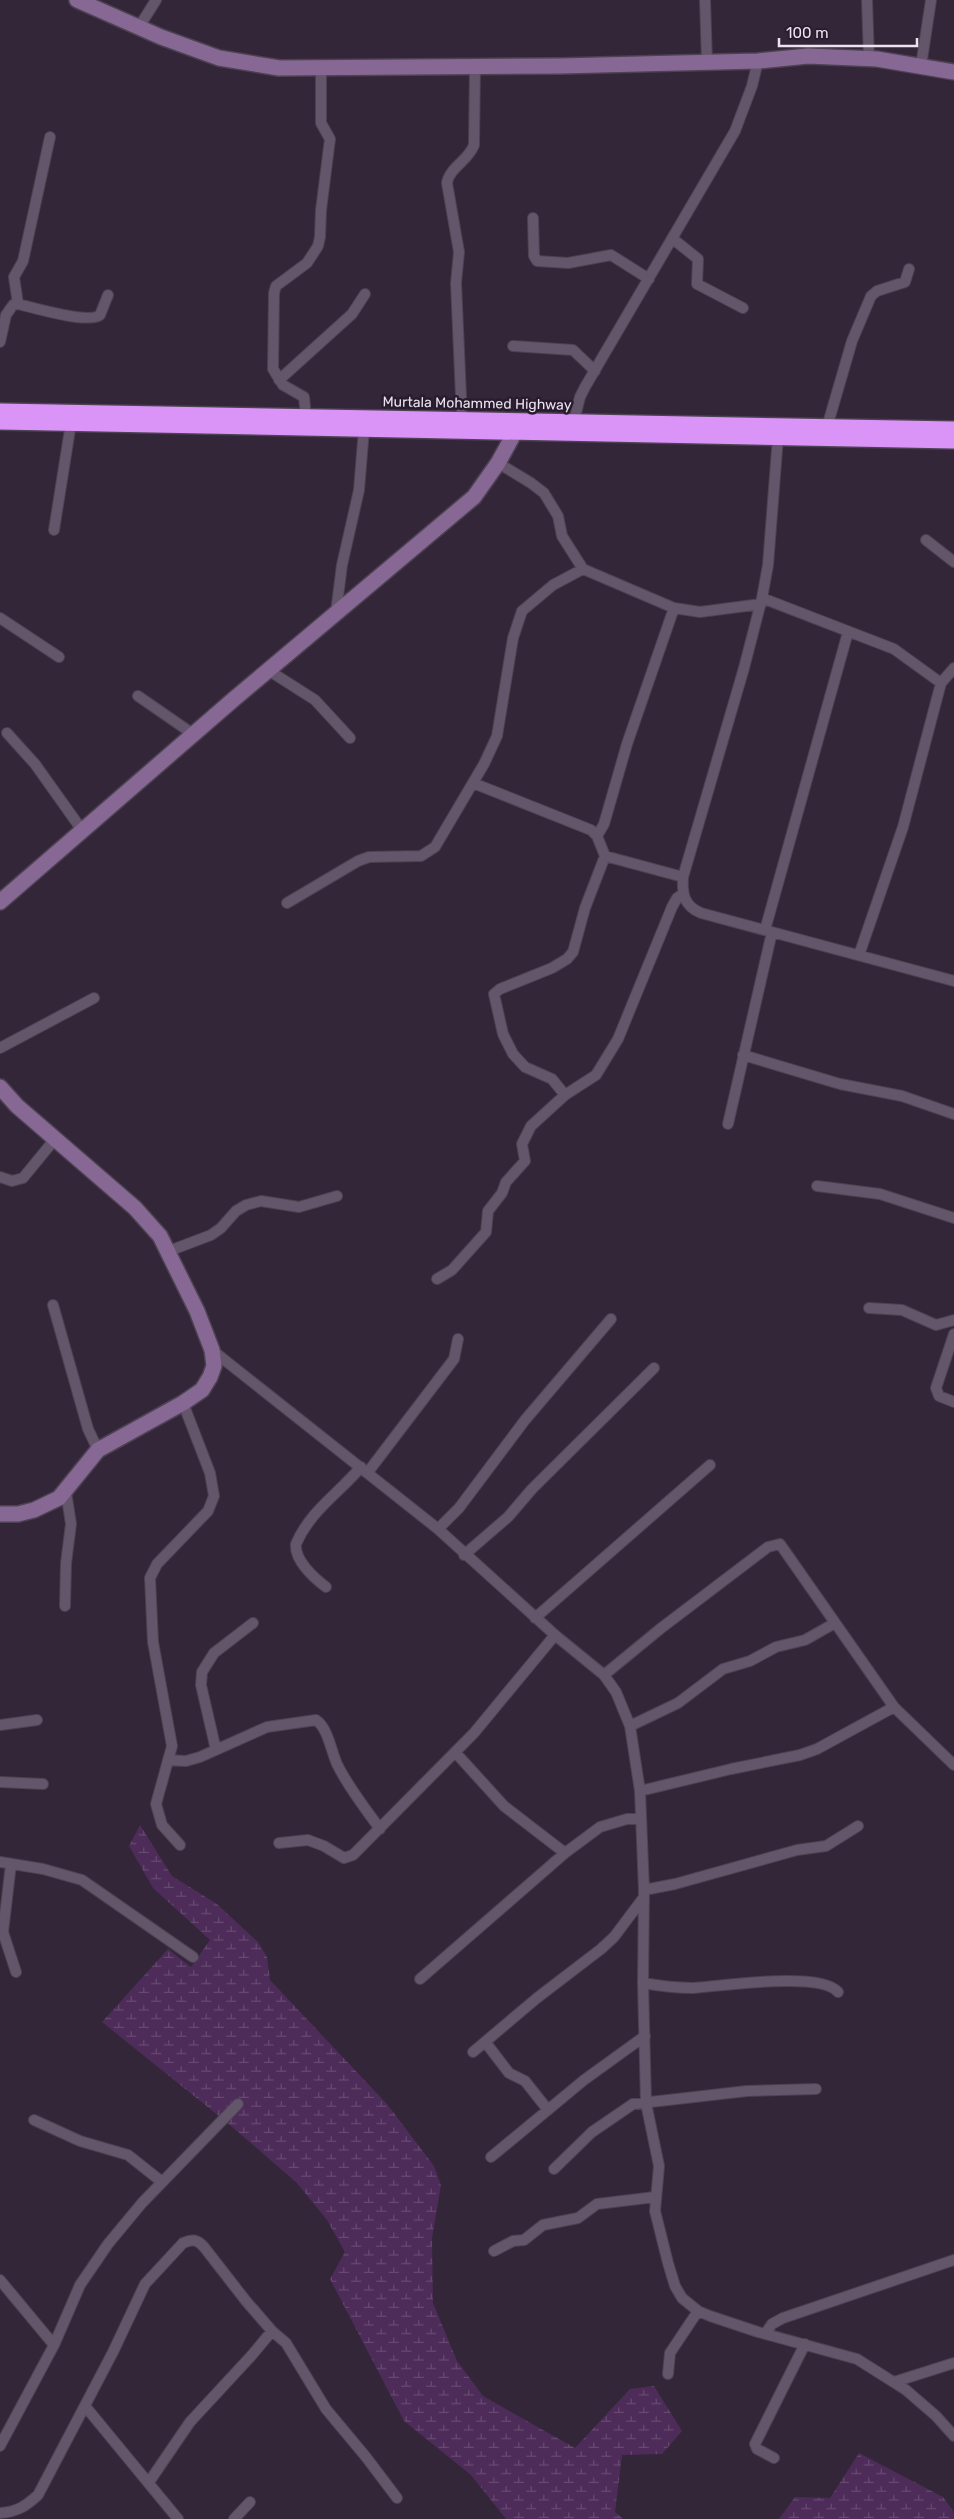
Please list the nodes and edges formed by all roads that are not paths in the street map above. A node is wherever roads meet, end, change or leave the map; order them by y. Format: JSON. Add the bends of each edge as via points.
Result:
{"nodes":[{"id":1,"x":76,"y":0,"type":"edge"},
{"id":2,"x":156,"y":0,"type":"edge"},
{"id":3,"x":705,"y":0,"type":"edge"},
{"id":4,"x":867,"y":0,"type":"edge"},
{"id":5,"x":931,"y":0,"type":"edge"},
{"id":6,"x":139,"y":27,"type":"junction"},
{"id":7,"x":869,"y":59,"type":"junction"},
{"id":8,"x":758,"y":61,"type":"junction"},
{"id":9,"x":707,"y":62,"type":"junction"},
{"id":10,"x":475,"y":66,"type":"junction"},
{"id":11,"x":921,"y":66,"type":"junction"},
{"id":12,"x":321,"y":68,"type":"junction"},
{"id":13,"x":954,"y":72,"type":"edge"},
{"id":14,"x":50,"y":137,"type":"dead end"},
{"id":15,"x":533,"y":218,"type":"dead end"},
{"id":16,"x":673,"y":239,"type":"junction"},
{"id":17,"x":909,"y":269,"type":"dead end"},
{"id":18,"x":649,"y":279,"type":"junction"},
{"id":19,"x":365,"y":294,"type":"dead end"},
{"id":20,"x":108,"y":295,"type":"dead end"},
{"id":21,"x":18,"y":304,"type":"junction"},
{"id":22,"x":743,"y":308,"type":"dead end"},
{"id":23,"x":0,"y":342,"type":"edge"},
{"id":24,"x":513,"y":346,"type":"dead end"},
{"id":25,"x":595,"y":370,"type":"junction"},
{"id":26,"x":279,"y":380,"type":"junction"},
{"id":27,"x":0,"y":411,"type":"edge"},
{"id":28,"x":306,"y":417,"type":"junction"},
{"id":29,"x":462,"y":419,"type":"junction"},
{"id":30,"x":574,"y":421,"type":"junction"},
{"id":31,"x":0,"y":422,"type":"edge"},
{"id":32,"x":71,"y":423,"type":"junction"},
{"id":33,"x":828,"y":427,"type":"junction"},
{"id":34,"x":659,"y":429,"type":"junction"},
{"id":35,"x":954,"y":429,"type":"edge"},
{"id":36,"x":364,"y":430,"type":"junction"},
{"id":37,"x":515,"y":432,"type":"junction"},
{"id":38,"x":778,"y":437,"type":"junction"},
{"id":39,"x":954,"y":441,"type":"edge"},
{"id":40,"x":498,"y":463,"type":"junction"},
{"id":41,"x":54,"y":530,"type":"dead end"},
{"id":42,"x":926,"y":540,"type":"dead end"},
{"id":43,"x":954,"y":560,"type":"edge"},
{"id":44,"x":584,"y":569,"type":"junction"},
{"id":45,"x":762,"y":601,"type":"junction"},
{"id":46,"x":674,"y":608,"type":"junction"},
{"id":47,"x":336,"y":612,"type":"junction"},
{"id":48,"x":0,"y":618,"type":"edge"},
{"id":49,"x":848,"y":632,"type":"junction"},
{"id":50,"x":59,"y":656,"type":"dead end"},
{"id":51,"x":954,"y":668,"type":"edge"},
{"id":52,"x":268,"y":670,"type":"junction"},
{"id":53,"x":942,"y":683,"type":"junction"},
{"id":54,"x":138,"y":696,"type":"dead end"},
{"id":55,"x":7,"y":733,"type":"dead end"},
{"id":56,"x":193,"y":734,"type":"junction"},
{"id":57,"x":350,"y":738,"type":"dead end"},
{"id":58,"x":473,"y":782,"type":"junction"},
{"id":59,"x":82,"y":830,"type":"junction"},
{"id":60,"x":597,"y":836,"type":"junction"},
{"id":61,"x":605,"y":856,"type":"junction"},
{"id":62,"x":683,"y":877,"type":"junction"},
{"id":63,"x":683,"y":894,"type":"junction"},
{"id":64,"x":0,"y":902,"type":"edge"},
{"id":65,"x":287,"y":904,"type":"dead end"},
{"id":66,"x":768,"y":931,"type":"junction"},
{"id":67,"x":859,"y":955,"type":"junction"},
{"id":68,"x":954,"y":981,"type":"edge"},
{"id":69,"x":94,"y":998,"type":"dead end"},
{"id":70,"x":0,"y":1048,"type":"edge"},
{"id":71,"x":743,"y":1055,"type":"junction"},
{"id":72,"x":0,"y":1087,"type":"edge"},
{"id":73,"x":565,"y":1095,"type":"junction"},
{"id":74,"x":954,"y":1114,"type":"edge"},
{"id":75,"x":728,"y":1124,"type":"dead end"},
{"id":76,"x":56,"y":1139,"type":"junction"},
{"id":77,"x":0,"y":1178,"type":"edge"},
{"id":78,"x":817,"y":1186,"type":"dead end"},
{"id":79,"x":337,"y":1196,"type":"dead end"},
{"id":80,"x":954,"y":1218,"type":"edge"},
{"id":81,"x":169,"y":1251,"type":"junction"},
{"id":82,"x":437,"y":1279,"type":"dead end"},
{"id":83,"x":53,"y":1305,"type":"dead end"},
{"id":84,"x":869,"y":1308,"type":"dead end"},
{"id":85,"x":610,"y":1319,"type":"dead end"},
{"id":86,"x":954,"y":1320,"type":"edge"},
{"id":87,"x":954,"y":1334,"type":"edge"},
{"id":88,"x":458,"y":1339,"type":"dead end"},
{"id":89,"x":212,"y":1350,"type":"junction"},
{"id":90,"x":654,"y":1368,"type":"dead end"},
{"id":91,"x":954,"y":1402,"type":"edge"},
{"id":92,"x":183,"y":1404,"type":"junction"},
{"id":93,"x":98,"y":1450,"type":"junction"},
{"id":94,"x":710,"y":1465,"type":"dead end"},
{"id":95,"x":364,"y":1470,"type":"junction"},
{"id":96,"x":66,"y":1492,"type":"junction"},
{"id":97,"x":0,"y":1514,"type":"edge"},
{"id":98,"x":438,"y":1530,"type":"junction"},
{"id":99,"x":464,"y":1555,"type":"junction"},
{"id":100,"x":326,"y":1587,"type":"dead end"},
{"id":101,"x":65,"y":1606,"type":"dead end"},
{"id":102,"x":535,"y":1618,"type":"junction"},
{"id":103,"x":253,"y":1623,"type":"dead end"},
{"id":104,"x":836,"y":1624,"type":"junction"},
{"id":105,"x":554,"y":1635,"type":"junction"},
{"id":106,"x":604,"y":1675,"type":"junction"},
{"id":107,"x":894,"y":1707,"type":"junction"},
{"id":108,"x":37,"y":1720,"type":"dead end"},
{"id":109,"x":0,"y":1725,"type":"edge"},
{"id":110,"x":630,"y":1726,"type":"junction"},
{"id":111,"x":216,"y":1750,"type":"junction"},
{"id":112,"x":455,"y":1752,"type":"junction"},
{"id":113,"x":168,"y":1760,"type":"junction"},
{"id":114,"x":954,"y":1765,"type":"edge"},
{"id":115,"x":0,"y":1782,"type":"edge"},
{"id":116,"x":43,"y":1784,"type":"dead end"},
{"id":117,"x":640,"y":1791,"type":"junction"},
{"id":118,"x":641,"y":1819,"type":"junction"},
{"id":119,"x":858,"y":1826,"type":"dead end"},
{"id":120,"x":380,"y":1829,"type":"junction"},
{"id":121,"x":279,"y":1843,"type":"dead end"},
{"id":122,"x":180,"y":1844,"type":"dead end"},
{"id":123,"x":565,"y":1853,"type":"junction"},
{"id":124,"x":0,"y":1862,"type":"edge"},
{"id":125,"x":11,"y":1864,"type":"junction"},
{"id":126,"x":644,"y":1893,"type":"junction"},
{"id":127,"x":193,"y":1957,"type":"dead end"},
{"id":128,"x":16,"y":1972,"type":"dead end"},
{"id":129,"x":420,"y":1979,"type":"dead end"},
{"id":130,"x":643,"y":1983,"type":"junction"},
{"id":131,"x":838,"y":1992,"type":"dead end"},
{"id":132,"x":645,"y":2036,"type":"junction"},
{"id":133,"x":486,"y":2043,"type":"junction"},
{"id":134,"x":473,"y":2052,"type":"dead end"},
{"id":135,"x":816,"y":2089,"type":"dead end"},
{"id":136,"x":646,"y":2103,"type":"junction"},
{"id":137,"x":238,"y":2104,"type":"dead end"},
{"id":138,"x":548,"y":2110,"type":"junction"},
{"id":139,"x":34,"y":2120,"type":"dead end"},
{"id":140,"x":491,"y":2157,"type":"dead end"},
{"id":141,"x":554,"y":2170,"type":"dead end"},
{"id":142,"x":162,"y":2182,"type":"junction"},
{"id":143,"x":655,"y":2197,"type":"junction"},
{"id":144,"x":494,"y":2251,"type":"dead end"},
{"id":145,"x":954,"y":2260,"type":"edge"},
{"id":146,"x":0,"y":2280,"type":"edge"},
{"id":147,"x":698,"y":2310,"type":"junction"},
{"id":148,"x":272,"y":2331,"type":"junction"},
{"id":149,"x":765,"y":2334,"type":"junction"},
{"id":150,"x":805,"y":2344,"type":"junction"},
{"id":151,"x":54,"y":2345,"type":"junction"},
{"id":152,"x":954,"y":2363,"type":"edge"},
{"id":153,"x":668,"y":2374,"type":"dead end"},
{"id":154,"x":894,"y":2382,"type":"junction"},
{"id":155,"x":86,"y":2406,"type":"junction"},
{"id":156,"x":954,"y":2436,"type":"edge"},
{"id":157,"x":0,"y":2446,"type":"edge"},
{"id":158,"x":774,"y":2458,"type":"dead end"},
{"id":159,"x":149,"y":2482,"type":"junction"},
{"id":160,"x":397,"y":2498,"type":"dead end"},
{"id":161,"x":250,"y":2502,"type":"dead end"},
{"id":162,"x":0,"y":2513,"type":"edge"},
{"id":163,"x":178,"y":2519,"type":"edge"},
{"id":164,"x":234,"y":2519,"type":"edge"}],
"edges":[{"from":1,"to":6,"type":"street"},
{"from":2,"to":6,"type":"street"},
{"from":3,"to":9,"type":"street"},
{"from":4,"to":7,"type":"street"},
{"from":5,"to":11,"type":"street"},
{"from":6,"to":12,"type":"street","via":[[219,58],[278,68]]},
{"from":7,"to":8,"type":"street","via":[[808,56]]},
{"from":7,"to":11,"type":"street"},
{"from":8,"to":9,"type":"street"},
{"from":8,"to":16,"type":"street","via":[[735,131]]},
{"from":9,"to":10,"type":"street"},
{"from":10,"to":12,"type":"street"},
{"from":10,"to":29,"type":"street","via":[[474,145],[470,155],[448,176],[447,183],[459,252],[456,283]]},
{"from":11,"to":13,"type":"street"},
{"from":12,"to":26,"type":"street","via":[[321,123],[330,139],[320,237],[307,263],[275,289],[271,363]]},
{"from":14,"to":21,"type":"street","via":[[23,260],[14,277]]},
{"from":15,"to":18,"type":"street","via":[[534,256],[537,261],[568,263],[611,255]]},
{"from":16,"to":18,"type":"street"},
{"from":16,"to":22,"type":"street","via":[[698,259],[697,284]]},
{"from":17,"to":33,"type":"street","via":[[903,284],[871,296],[852,341]]},
{"from":18,"to":25,"type":"street"},
{"from":19,"to":26,"type":"street","via":[[352,314]]},
{"from":20,"to":21,"type":"street","via":[[100,315],[94,318],[58,314]]},
{"from":21,"to":23,"type":"street","via":[[13,305],[6,315]]},
{"from":24,"to":25,"type":"street","via":[[573,350]]},
{"from":25,"to":30,"type":"street","via":[[580,398]]},
{"from":26,"to":28,"type":"street","via":[[286,388],[304,397]]},
{"from":27,"to":28,"type":"highway","name":"Murtala Mohammed Highway"},
{"from":28,"to":29,"type":"highway","name":"Murtala Mohammed Highway"},
{"from":29,"to":30,"type":"highway","name":"Murtala Mohammed Highway"},
{"from":30,"to":34,"type":"highway","name":"Murtala Mohammed Highway"},
{"from":31,"to":32,"type":"highway"},
{"from":32,"to":36,"type":"highway"},
{"from":32,"to":41,"type":"street"},
{"from":33,"to":34,"type":"highway","name":"Murtala Mohammed Highway"},
{"from":33,"to":35,"type":"highway","name":"Murtala Mohammed Highway"},
{"from":34,"to":37,"type":"highway"},
{"from":34,"to":38,"type":"highway"},
{"from":36,"to":37,"type":"highway"},
{"from":36,"to":47,"type":"street","via":[[359,490],[342,565]]},
{"from":37,"to":40,"type":"street"},
{"from":38,"to":39,"type":"highway"},
{"from":38,"to":45,"type":"street"},
{"from":40,"to":44,"type":"street","via":[[544,493],[558,516],[562,536]]},
{"from":40,"to":47,"type":"street","via":[[474,497]]},
{"from":42,"to":43,"type":"street"},
{"from":44,"to":46,"type":"street"},
{"from":44,"to":58,"type":"street","via":[[553,584],[522,611],[513,638],[497,736]]},
{"from":45,"to":46,"type":"street","via":[[700,612]]},
{"from":45,"to":49,"type":"street"},
{"from":45,"to":62,"type":"street"},
{"from":46,"to":60,"type":"street","via":[[627,744],[604,824]]},
{"from":47,"to":52,"type":"street"},
{"from":48,"to":50,"type":"street"},
{"from":49,"to":53,"type":"street","via":[[894,649]]},
{"from":49,"to":66,"type":"street"},
{"from":51,"to":53,"type":"street"},
{"from":52,"to":56,"type":"street"},
{"from":52,"to":57,"type":"street","via":[[315,700]]},
{"from":53,"to":67,"type":"street","via":[[903,827]]},
{"from":54,"to":56,"type":"street"},
{"from":55,"to":59,"type":"street","via":[[35,764]]},
{"from":56,"to":59,"type":"street"},
{"from":58,"to":60,"type":"street","via":[[591,830]]},
{"from":58,"to":65,"type":"street","via":[[429,853],[413,857],[363,859]]},
{"from":59,"to":64,"type":"street"},
{"from":60,"to":61,"type":"street"},
{"from":61,"to":62,"type":"street"},
{"from":61,"to":73,"type":"street","via":[[567,959],[500,988],[494,994],[502,1034],[513,1054],[525,1067],[552,1079]]},
{"from":62,"to":63,"type":"street"},
{"from":63,"to":66,"type":"street","via":[[692,909]]},
{"from":63,"to":73,"type":"street","via":[[672,907],[618,1039],[607,1058],[596,1075]]},
{"from":66,"to":67,"type":"street"},
{"from":66,"to":71,"type":"street"},
{"from":67,"to":68,"type":"street"},
{"from":69,"to":70,"type":"street"},
{"from":71,"to":74,"type":"street","via":[[833,1082],[917,1100]]},
{"from":71,"to":75,"type":"street"},
{"from":72,"to":76,"type":"street"},
{"from":73,"to":82,"type":"street","via":[[526,1134],[522,1149],[526,1159],[506,1182],[488,1212],[486,1232],[452,1270]]},
{"from":76,"to":77,"type":"street","via":[[23,1178],[12,1181]]},
{"from":76,"to":81,"type":"street","via":[[135,1208]]},
{"from":78,"to":80,"type":"street","via":[[880,1194]]},
{"from":79,"to":81,"type":"street","via":[[298,1207],[261,1201],[246,1205],[211,1235]]},
{"from":81,"to":89,"type":"street"},
{"from":83,"to":93,"type":"street","via":[[88,1429]]},
{"from":84,"to":86,"type":"street","via":[[902,1310],[936,1325]]},
{"from":85,"to":98,"type":"street"},
{"from":87,"to":91,"type":"street","via":[[936,1388],[939,1396]]},
{"from":88,"to":95,"type":"street","via":[[454,1359]]},
{"from":89,"to":92,"type":"street","via":[[214,1366],[210,1377],[202,1390]]},
{"from":89,"to":95,"type":"street"},
{"from":90,"to":99,"type":"street","via":[[508,1517]]},
{"from":92,"to":93,"type":"street"},
{"from":92,"to":113,"type":"street","via":[[210,1473],[214,1496],[208,1511],[157,1564],[150,1578],[153,1642],[171,1737]]},
{"from":93,"to":96,"type":"street"},
{"from":94,"to":102,"type":"street"},
{"from":95,"to":98,"type":"street"},
{"from":95,"to":100,"type":"street","via":[[320,1507],[296,1544],[295,1550],[302,1562]]},
{"from":96,"to":97,"type":"street","via":[[34,1510]]},
{"from":96,"to":101,"type":"street","via":[[71,1524]]},
{"from":98,"to":99,"type":"street"},
{"from":99,"to":102,"type":"street"},
{"from":102,"to":105,"type":"street"},
{"from":103,"to":111,"type":"street","via":[[214,1653],[202,1672]]},
{"from":104,"to":106,"type":"street","via":[[783,1546],[772,1545]]},
{"from":104,"to":107,"type":"street"},
{"from":104,"to":110,"type":"street","via":[[805,1640],[776,1647],[750,1661],[723,1669],[678,1703]]},
{"from":105,"to":106,"type":"street"},
{"from":105,"to":112,"type":"street"},
{"from":106,"to":110,"type":"street","via":[[616,1692]]},
{"from":107,"to":114,"type":"street"},
{"from":107,"to":117,"type":"street","via":[[800,1755]]},
{"from":108,"to":109,"type":"street"},
{"from":110,"to":117,"type":"street"},
{"from":111,"to":113,"type":"street","via":[[186,1761]]},
{"from":111,"to":120,"type":"street","via":[[267,1727],[316,1720],[322,1725],[351,1789]]},
{"from":112,"to":120,"type":"street"},
{"from":112,"to":123,"type":"street","via":[[504,1806]]},
{"from":113,"to":122,"type":"street","via":[[156,1804],[162,1825]]},
{"from":115,"to":116,"type":"street"},
{"from":117,"to":118,"type":"street"},
{"from":118,"to":123,"type":"street","via":[[627,1819],[600,1827]]},
{"from":118,"to":126,"type":"street"},
{"from":119,"to":126,"type":"street","via":[[826,1846],[796,1850]]},
{"from":120,"to":121,"type":"street","via":[[353,1855],[344,1858],[308,1840]]},
{"from":123,"to":129,"type":"street"},
{"from":124,"to":125,"type":"street"},
{"from":125,"to":127,"type":"street","via":[[82,1880]]},
{"from":125,"to":128,"type":"street","via":[[3,1932]]},
{"from":126,"to":130,"type":"street"},
{"from":126,"to":133,"type":"street","via":[[618,1932],[601,1949],[537,1998]]},
{"from":130,"to":131,"type":"street","via":[[679,1988],[792,1981],[830,1984]]},
{"from":130,"to":132,"type":"street"},
{"from":132,"to":136,"type":"street"},
{"from":132,"to":138,"type":"street"},
{"from":133,"to":134,"type":"street"},
{"from":133,"to":138,"type":"street","via":[[509,2073],[525,2082]]},
{"from":135,"to":136,"type":"street","via":[[747,2090]]},
{"from":136,"to":141,"type":"street","via":[[627,2107],[592,2132]]},
{"from":136,"to":143,"type":"street","via":[[660,2166]]},
{"from":137,"to":142,"type":"street"},
{"from":138,"to":140,"type":"street"},
{"from":139,"to":142,"type":"street","via":[[80,2141],[128,2155]]},
{"from":142,"to":151,"type":"street","via":[[108,2244],[80,2285]]},
{"from":143,"to":144,"type":"street","via":[[598,2204],[578,2218],[543,2225],[524,2240],[513,2241]]},
{"from":143,"to":147,"type":"street","via":[[658,2230],[675,2286],[682,2298]]},
{"from":145,"to":149,"type":"street","via":[[783,2318],[772,2324]]},
{"from":146,"to":151,"type":"street"},
{"from":147,"to":149,"type":"street"},
{"from":147,"to":153,"type":"street","via":[[670,2353]]},
{"from":148,"to":155,"type":"street","via":[[204,2246],[199,2241],[190,2240],[144,2284]]},
{"from":148,"to":159,"type":"street","via":[[190,2422]]},
{"from":148,"to":160,"type":"street","via":[[286,2343],[326,2410]]},
{"from":149,"to":150,"type":"street"},
{"from":150,"to":154,"type":"street","via":[[857,2359]]},
{"from":150,"to":158,"type":"street","via":[[755,2444],[757,2449]]},
{"from":151,"to":157,"type":"street"},
{"from":152,"to":154,"type":"street"},
{"from":154,"to":156,"type":"street","via":[[936,2416]]},
{"from":155,"to":159,"type":"street"},
{"from":155,"to":162,"type":"street","via":[[38,2495],[14,2512]]},
{"from":159,"to":163,"type":"street"},
{"from":161,"to":164,"type":"street"}]}
